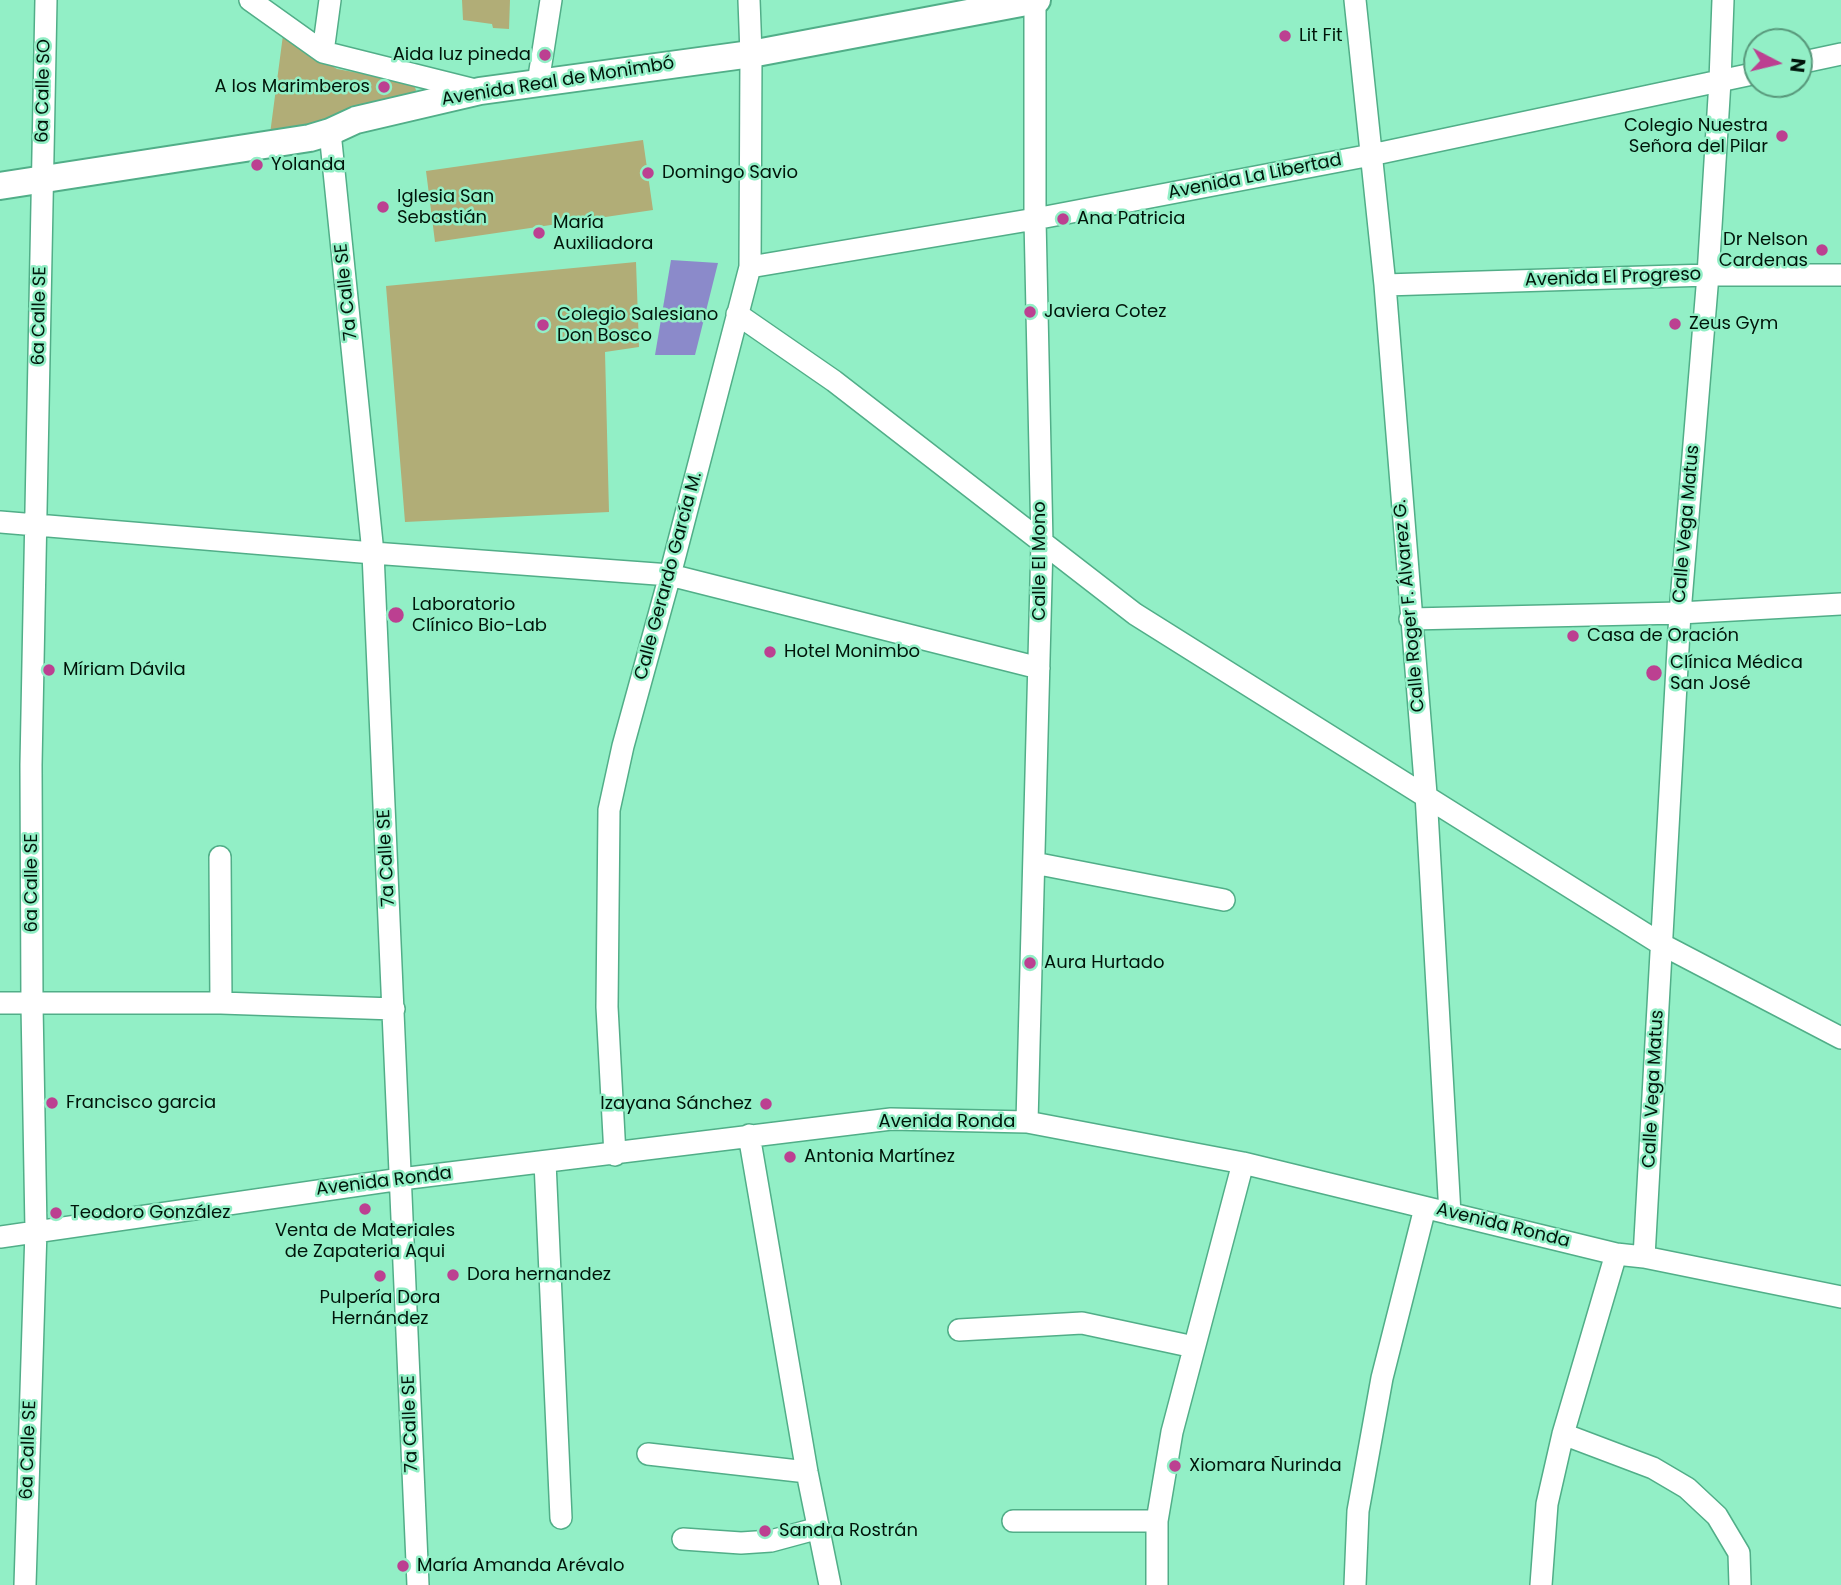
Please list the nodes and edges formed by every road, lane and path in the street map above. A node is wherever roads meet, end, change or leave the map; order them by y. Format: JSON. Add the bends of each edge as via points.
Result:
{"nodes":[{"id":1,"x":46,"y":0,"type":"edge"},
{"id":2,"x":250,"y":0,"type":"edge"},
{"id":3,"x":330,"y":0,"type":"edge"},
{"id":4,"x":551,"y":0,"type":"edge"},
{"id":5,"x":749,"y":0,"type":"edge"},
{"id":6,"x":1035,"y":0,"type":"edge"},
{"id":7,"x":1356,"y":0,"type":"edge"},
{"id":8,"x":1723,"y":0,"type":"edge"},
{"id":9,"x":323,"y":52,"type":"junction"},
{"id":10,"x":751,"y":54,"type":"junction"},
{"id":11,"x":1841,"y":54,"type":"edge"},
{"id":12,"x":1813,"y":60,"type":"edge"},
{"id":13,"x":1743,"y":76,"type":"edge"},
{"id":14,"x":1720,"y":81,"type":"junction"},
{"id":15,"x":538,"y":83,"type":"junction"},
{"id":16,"x":480,"y":91,"type":"junction"},
{"id":17,"x":330,"y":132,"type":"junction"},
{"id":18,"x":1371,"y":155,"type":"junction"},
{"id":19,"x":42,"y":181,"type":"junction"},
{"id":20,"x":0,"y":186,"type":"edge"},
{"id":21,"x":1035,"y":219,"type":"junction"},
{"id":22,"x":750,"y":267,"type":"junction"},
{"id":23,"x":1708,"y":275,"type":"junction"},
{"id":24,"x":1841,"y":275,"type":"edge"},
{"id":25,"x":1385,"y":285,"type":"junction"},
{"id":26,"x":737,"y":314,"type":"junction"},
{"id":27,"x":0,"y":522,"type":"edge"},
{"id":28,"x":36,"y":524,"type":"junction"},
{"id":29,"x":1042,"y":543,"type":"junction"},
{"id":30,"x":373,"y":554,"type":"junction"},
{"id":31,"x":670,"y":575,"type":"junction"},
{"id":32,"x":1841,"y":604,"type":"edge"},
{"id":33,"x":1680,"y":614,"type":"junction"},
{"id":34,"x":1410,"y":619,"type":"junction"},
{"id":35,"x":1039,"y":668,"type":"junction"},
{"id":36,"x":1426,"y":794,"type":"junction"},
{"id":37,"x":220,"y":857,"type":"dead end"},
{"id":38,"x":1034,"y":863,"type":"junction"},
{"id":39,"x":1224,"y":901,"type":"dead end"},
{"id":40,"x":1661,"y":944,"type":"junction"},
{"id":41,"x":0,"y":1003,"type":"edge"},
{"id":42,"x":221,"y":1003,"type":"junction"},
{"id":43,"x":32,"y":1005,"type":"junction"},
{"id":44,"x":394,"y":1009,"type":"junction"},
{"id":45,"x":1841,"y":1038,"type":"edge"},
{"id":46,"x":1027,"y":1122,"type":"junction"},
{"id":47,"x":750,"y":1135,"type":"junction"},
{"id":48,"x":615,"y":1154,"type":"junction"},
{"id":49,"x":545,"y":1162,"type":"junction"},
{"id":50,"x":1243,"y":1163,"type":"junction"},
{"id":51,"x":401,"y":1179,"type":"junction"},
{"id":52,"x":1425,"y":1208,"type":"junction"},
{"id":53,"x":1450,"y":1214,"type":"junction"},
{"id":54,"x":36,"y":1230,"type":"junction"},
{"id":55,"x":0,"y":1237,"type":"edge"},
{"id":56,"x":1616,"y":1254,"type":"junction"},
{"id":57,"x":1644,"y":1257,"type":"junction"},
{"id":58,"x":1841,"y":1297,"type":"edge"},
{"id":59,"x":958,"y":1330,"type":"dead end"},
{"id":60,"x":1194,"y":1347,"type":"junction"},
{"id":61,"x":1563,"y":1434,"type":"junction"},
{"id":62,"x":648,"y":1454,"type":"dead end"},
{"id":63,"x":807,"y":1472,"type":"junction"},
{"id":64,"x":561,"y":1518,"type":"dead end"},
{"id":65,"x":1013,"y":1521,"type":"dead end"},
{"id":66,"x":1157,"y":1521,"type":"junction"},
{"id":67,"x":819,"y":1528,"type":"junction"},
{"id":68,"x":683,"y":1539,"type":"dead end"},
{"id":69,"x":25,"y":1585,"type":"edge"},
{"id":70,"x":418,"y":1585,"type":"edge"},
{"id":71,"x":830,"y":1585,"type":"edge"},
{"id":72,"x":1157,"y":1585,"type":"edge"},
{"id":73,"x":1355,"y":1585,"type":"edge"},
{"id":74,"x":1541,"y":1585,"type":"edge"},
{"id":75,"x":1740,"y":1585,"type":"edge"}],
"edges":[{"from":1,"to":19,"type":"street","name":"6a Calle SO"},
{"from":2,"to":9,"type":"street"},
{"from":3,"to":9,"type":"street"},
{"from":4,"to":15,"type":"street"},
{"from":5,"to":10,"type":"street","name":"Calle Gerardo García M."},
{"from":6,"to":10,"type":"street","name":"Avenida Real de Monimbó"},
{"from":6,"to":21,"type":"street","name":"Calle El Mono"},
{"from":7,"to":18,"type":"street","name":"Calle Roger F. Álvarez G."},
{"from":8,"to":14,"type":"street","name":"Calle Vega Matus"},
{"from":9,"to":16,"type":"street"},
{"from":10,"to":15,"type":"street","name":"Avenida Real de Monimbó"},
{"from":10,"to":22,"type":"street","name":"Calle Gerardo García M."},
{"from":11,"to":12,"type":"street"},
{"from":13,"to":14,"type":"street","name":"Avenida La Libertad"},
{"from":14,"to":18,"type":"street","name":"Avenida La Libertad"},
{"from":14,"to":23,"type":"street","name":"Calle Vega Matus"},
{"from":15,"to":16,"type":"street","name":"Avenida Real de Monimbó"},
{"from":16,"to":17,"type":"street","name":"Avenida Real de Monimbó","via":[[356,120]]},
{"from":17,"to":19,"type":"street","name":"Avenida Real de Monimbó"},
{"from":17,"to":30,"type":"street","name":"7a Calle SE"},
{"from":18,"to":21,"type":"street","name":"Avenida La Libertad"},
{"from":18,"to":25,"type":"street","name":"Calle Roger F. Álvarez G."},
{"from":19,"to":20,"type":"street","name":"Avenida Real de Monimbó"},
{"from":19,"to":28,"type":"street","name":"6a Calle SE"},
{"from":21,"to":22,"type":"street","name":"Avenida La Libertad"},
{"from":21,"to":29,"type":"street","name":"Calle El Mono"},
{"from":22,"to":26,"type":"street","name":"Calle Gerardo García M."},
{"from":23,"to":24,"type":"street","name":"Avenida El Progreso"},
{"from":23,"to":25,"type":"street","name":"Avenida El Progreso"},
{"from":23,"to":33,"type":"street","name":"Calle Vega Matus"},
{"from":25,"to":34,"type":"street","name":"Calle Roger F. Álvarez G."},
{"from":26,"to":29,"type":"street","via":[[834,381]]},
{"from":26,"to":31,"type":"street","name":"Calle Gerardo García M."},
{"from":27,"to":28,"type":"street"},
{"from":28,"to":30,"type":"street"},
{"from":28,"to":43,"type":"street","name":"6a Calle SE"},
{"from":29,"to":35,"type":"street","name":"Calle El Mono"},
{"from":29,"to":36,"type":"street","via":[[1135,614]]},
{"from":30,"to":31,"type":"street"},
{"from":30,"to":44,"type":"street","name":"7a Calle SE"},
{"from":31,"to":35,"type":"street"},
{"from":31,"to":48,"type":"street","name":"Calle Gerardo García M.","via":[[609,810],[607,1007]]},
{"from":32,"to":33,"type":"street"},
{"from":33,"to":34,"type":"street"},
{"from":33,"to":40,"type":"street","name":"Calle Vega Matus"},
{"from":34,"to":36,"type":"street","name":"Calle Roger F. Álvarez G."},
{"from":35,"to":38,"type":"street","name":"Calle El Mono"},
{"from":36,"to":40,"type":"street"},
{"from":36,"to":53,"type":"street","name":"Calle Roger F. Álvarez G."},
{"from":37,"to":42,"type":"street"},
{"from":38,"to":39,"type":"street"},
{"from":38,"to":46,"type":"street","name":"Calle El Mono"},
{"from":40,"to":45,"type":"street"},
{"from":40,"to":57,"type":"street","name":"Calle Vega Matus"},
{"from":41,"to":43,"type":"street"},
{"from":42,"to":43,"type":"street"},
{"from":42,"to":44,"type":"street"},
{"from":43,"to":54,"type":"street","name":"6a Calle SE"},
{"from":44,"to":51,"type":"street","name":"7a Calle SE"},
{"from":46,"to":47,"type":"street","name":"Avenida Ronda","via":[[891,1119]]},
{"from":46,"to":50,"type":"street","name":"Avenida Ronda"},
{"from":47,"to":48,"type":"street","name":"Avenida Ronda"},
{"from":47,"to":63,"type":"street"},
{"from":48,"to":49,"type":"street","name":"Avenida Ronda"},
{"from":49,"to":51,"type":"street","name":"Avenida Ronda"},
{"from":49,"to":64,"type":"street"},
{"from":50,"to":52,"type":"street","name":"Avenida Ronda"},
{"from":50,"to":60,"type":"street"},
{"from":51,"to":54,"type":"street","name":"Avenida Ronda"},
{"from":51,"to":70,"type":"street","name":"7a Calle SE"},
{"from":52,"to":53,"type":"street","name":"Avenida Ronda"},
{"from":52,"to":73,"type":"street","via":[[1382,1378],[1358,1511]]},
{"from":53,"to":56,"type":"street","name":"Avenida Ronda"},
{"from":54,"to":55,"type":"street","name":"Avenida Ronda"},
{"from":54,"to":69,"type":"street","name":"6a Calle SE"},
{"from":56,"to":57,"type":"street","name":"Avenida Ronda"},
{"from":56,"to":61,"type":"street"},
{"from":57,"to":58,"type":"street","name":"Avenida Ronda"},
{"from":59,"to":60,"type":"street","via":[[1082,1324]]},
{"from":60,"to":66,"type":"street","via":[[1172,1432]]},
{"from":61,"to":74,"type":"street","via":[[1547,1504]]},
{"from":61,"to":75,"type":"street","via":[[1653,1468],[1687,1488],[1717,1516],[1739,1553]]},
{"from":62,"to":63,"type":"street"},
{"from":63,"to":67,"type":"street"},
{"from":65,"to":66,"type":"street"},
{"from":66,"to":72,"type":"street"},
{"from":67,"to":68,"type":"street","via":[[741,1544]]},
{"from":67,"to":71,"type":"street"}]}
